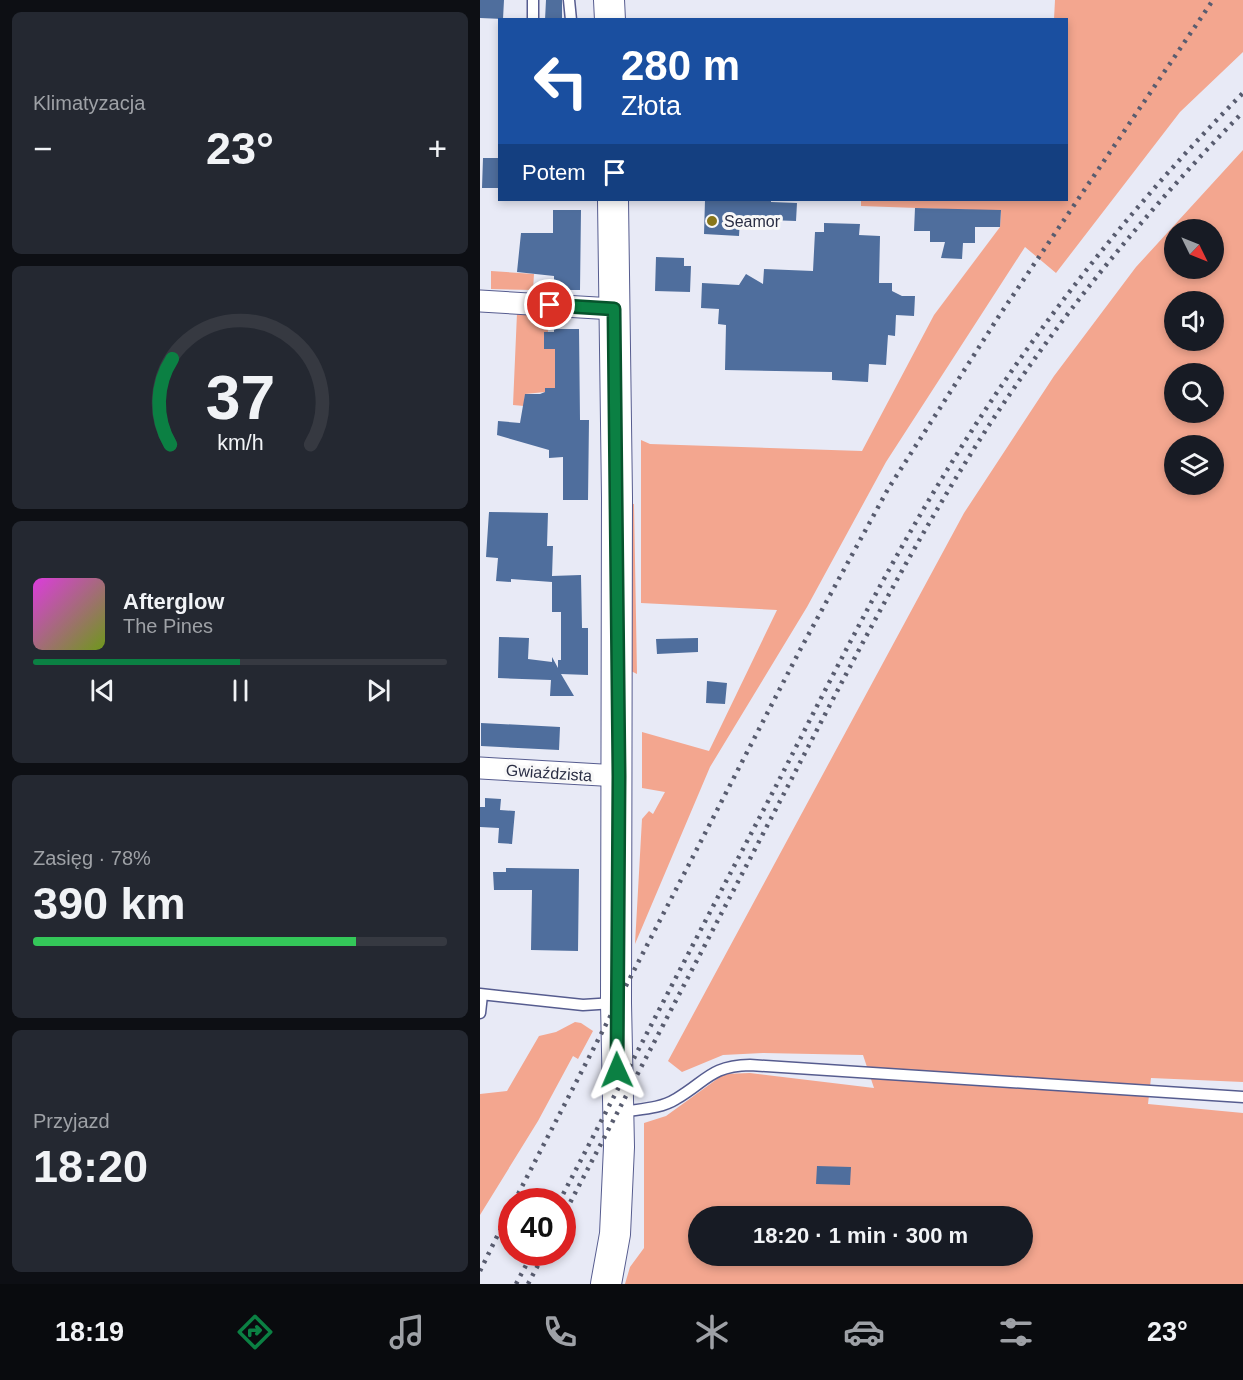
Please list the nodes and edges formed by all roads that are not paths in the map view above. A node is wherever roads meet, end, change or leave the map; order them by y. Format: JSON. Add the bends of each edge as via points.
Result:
{"nodes":[{"id":1,"x":533,"y":0,"type":"edge"},
{"id":2,"x":568,"y":0,"type":"edge"},
{"id":3,"x":609,"y":0,"type":"edge"},
{"id":4,"x":533,"y":18,"type":"edge"},
{"id":5,"x":571,"y":18,"type":"edge"},
{"id":6,"x":610,"y":18,"type":"edge"},
{"id":7,"x":613,"y":201,"type":"edge"},
{"id":8,"x":480,"y":301,"type":"edge"},
{"id":9,"x":614,"y":309,"type":"junction"},
{"id":10,"x":480,"y":768,"type":"edge"},
{"id":11,"x":619,"y":776,"type":"junction"},
{"id":12,"x":481,"y":994,"type":"edge"},
{"id":13,"x":616,"y":1003,"type":"junction"},
{"id":14,"x":480,"y":1013,"type":"edge"},
{"id":15,"x":1243,"y":1097,"type":"edge"},
{"id":16,"x":618,"y":1113,"type":"junction"},
{"id":17,"x":606,"y":1284,"type":"edge"}],
"edges":[{"from":1,"to":4,"type":"lane"},
{"from":2,"to":5,"type":"lane"},
{"from":3,"to":6,"type":"street"},
{"from":7,"to":9,"type":"street"},
{"from":8,"to":9,"type":"street"},
{"from":9,"to":11,"type":"street"},
{"from":10,"to":11,"type":"street","name":"Gwiaździsta"},
{"from":11,"to":13,"type":"street"},
{"from":12,"to":13,"type":"lane","via":[[583,1005]]},
{"from":12,"to":14,"type":"lane"},
{"from":13,"to":16,"type":"street"},
{"from":15,"to":16,"type":"lane","via":[[750,1065],[727,1066],[711,1073],[674,1101]]},
{"from":16,"to":17,"type":"street","via":[[617,1205]]}]}
